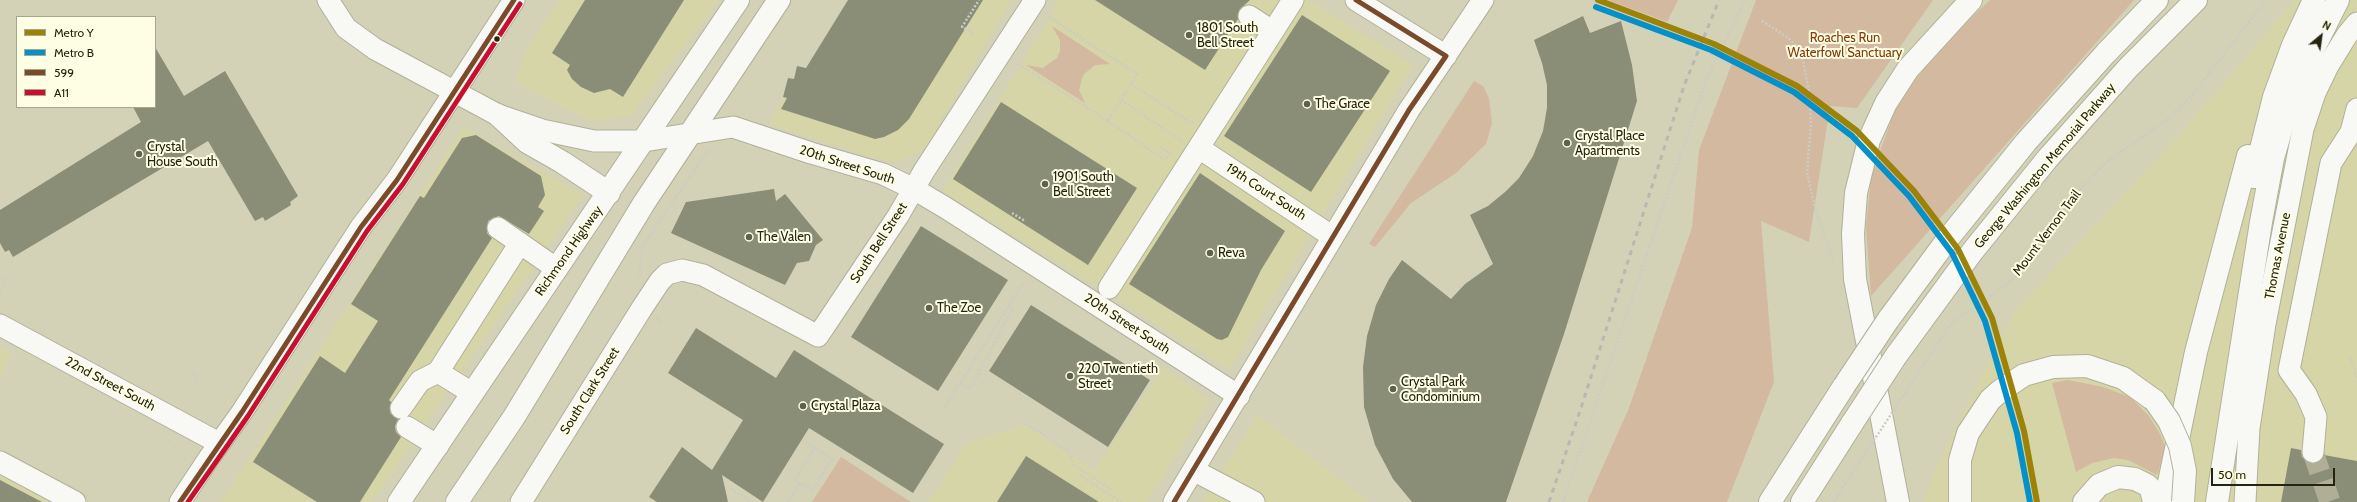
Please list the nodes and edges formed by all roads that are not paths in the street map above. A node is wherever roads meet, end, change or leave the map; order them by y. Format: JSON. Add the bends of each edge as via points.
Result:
{"nodes":[{"id":1,"x":328,"y":0,"type":"edge"},
{"id":2,"x":514,"y":0,"type":"edge"},
{"id":3,"x":738,"y":0,"type":"edge"},
{"id":4,"x":779,"y":0,"type":"edge"},
{"id":5,"x":1035,"y":0,"type":"edge"},
{"id":6,"x":1293,"y":0,"type":"edge"},
{"id":7,"x":1356,"y":0,"type":"edge"},
{"id":8,"x":1483,"y":0,"type":"edge"},
{"id":9,"x":1971,"y":0,"type":"edge"},
{"id":10,"x":2157,"y":0,"type":"edge"},
{"id":11,"x":2196,"y":0,"type":"edge"},
{"id":12,"x":2314,"y":0,"type":"edge"},
{"id":13,"x":2338,"y":0,"type":"edge"},
{"id":14,"x":1249,"y":16,"type":"dead end"},
{"id":15,"x":2357,"y":23,"type":"edge"},
{"id":16,"x":1272,"y":31,"type":"junction"},
{"id":17,"x":1446,"y":56,"type":"junction"},
{"id":18,"x":455,"y":92,"type":"junction"},
{"id":19,"x":2274,"y":97,"type":"junction"},
{"id":20,"x":2357,"y":109,"type":"edge"},
{"id":21,"x":498,"y":115,"type":"junction"},
{"id":22,"x":690,"y":135,"type":"junction"},
{"id":23,"x":644,"y":141,"type":"junction"},
{"id":24,"x":1201,"y":144,"type":"junction"},
{"id":25,"x":914,"y":189,"type":"junction"},
{"id":26,"x":609,"y":193,"type":"junction"},
{"id":27,"x":498,"y":228,"type":"dead end"},
{"id":28,"x":1334,"y":237,"type":"junction"},
{"id":29,"x":520,"y":243,"type":"junction"},
{"id":30,"x":557,"y":269,"type":"junction"},
{"id":31,"x":660,"y":281,"type":"joint"},
{"id":32,"x":1109,"y":288,"type":"dead end"},
{"id":33,"x":0,"y":325,"type":"edge"},
{"id":34,"x":438,"y":372,"type":"junction"},
{"id":35,"x":472,"y":393,"type":"junction"},
{"id":36,"x":1239,"y":396,"type":"junction"},
{"id":37,"x":219,"y":443,"type":"junction"},
{"id":38,"x":438,"y":446,"type":"junction"},
{"id":39,"x":2313,"y":452,"type":"tunnel mouth"},
{"id":40,"x":0,"y":462,"type":"edge"},
{"id":41,"x":1193,"y":470,"type":"junction"},
{"id":42,"x":75,"y":502,"type":"edge"},
{"id":43,"x":180,"y":502,"type":"edge"},
{"id":44,"x":399,"y":502,"type":"edge"},
{"id":45,"x":457,"y":502,"type":"edge"},
{"id":46,"x":521,"y":502,"type":"edge"},
{"id":47,"x":1174,"y":502,"type":"edge"},
{"id":48,"x":1254,"y":502,"type":"edge"},
{"id":49,"x":1770,"y":502,"type":"edge"},
{"id":50,"x":1802,"y":502,"type":"edge"},
{"id":51,"x":1898,"y":502,"type":"edge"},
{"id":52,"x":1960,"y":502,"type":"edge"},
{"id":53,"x":2084,"y":502,"type":"edge"},
{"id":54,"x":2154,"y":502,"type":"edge"},
{"id":55,"x":2165,"y":502,"type":"edge"},
{"id":56,"x":2183,"y":502,"type":"edge"},
{"id":57,"x":2202,"y":502,"type":"edge"},
{"id":58,"x":2217,"y":502,"type":"edge"},
{"id":59,"x":2245,"y":502,"type":"edge"}],
"edges":[{"from":1,"to":18,"type":"street","name":"20th Street South","via":[[346,28],[369,45]]},
{"from":2,"to":18,"type":"street"},
{"from":3,"to":23,"type":"main road","name":"Richmond Highway"},
{"from":4,"to":22,"type":"main road"},
{"from":5,"to":25,"type":"street","name":"South Bell Street"},
{"from":6,"to":16,"type":"street"},
{"from":7,"to":17,"type":"street"},
{"from":8,"to":17,"type":"street"},
{"from":9,"to":51,"type":"main road","via":[[1911,64],[1886,104],[1869,140],[1856,193],[1853,234],[1855,279]]},
{"from":10,"to":49,"type":"main road","name":"George Washington Memorial Parkway","bridge":true,"via":[[2021,148],[1950,236],[1888,320]]},
{"from":11,"to":50,"type":"main road","name":"George Washington Memorial Parkway","bridge":true,"via":[[2128,68],[2048,158],[1972,252],[1896,356]]},
{"from":12,"to":19,"type":"main road","via":[[2293,45]]},
{"from":13,"to":58,"type":"main road","via":[[2302,72],[2273,158],[2259,229]]},
{"from":14,"to":16,"type":"street"},
{"from":15,"to":59,"type":"street","name":"Thomas Avenue","via":[[2328,66],[2303,129],[2265,324],[2249,428]]},
{"from":16,"to":24,"type":"street"},
{"from":17,"to":28,"type":"street","via":[[1409,110]]},
{"from":18,"to":21,"type":"street","name":"20th Street South"},
{"from":18,"to":37,"type":"street","via":[[397,180],[361,227],[242,412]]},
{"from":19,"to":55,"type":"main road","via":[[2252,145],[2209,302],[2183,407]]},
{"from":19,"to":57,"type":"main road","via":[[2249,199]]},
{"from":20,"to":39,"type":"street","via":[[2351,132],[2331,163],[2289,370],[2306,394],[2316,417]]},
{"from":21,"to":23,"type":"street","name":"20th Street South","via":[[542,130],[590,140]]},
{"from":21,"to":26,"type":"main road","via":[[527,142]]},
{"from":22,"to":23,"type":"street","name":"20th Street South"},
{"from":22,"to":25,"type":"street","name":"20th Street South","via":[[733,126],[883,174]]},
{"from":22,"to":45,"type":"main road","via":[[644,203],[514,417]]},
{"from":23,"to":26,"type":"main road","name":"Richmond Highway"},
{"from":24,"to":28,"type":"street","name":"19th Court South"},
{"from":24,"to":32,"type":"street"},
{"from":25,"to":31,"type":"street","name":"South Bell Street","via":[[818,336],[703,275],[691,271],[675,271]]},
{"from":25,"to":36,"type":"street","name":"20th Street South"},
{"from":26,"to":30,"type":"main road","name":"Richmond Highway"},
{"from":27,"to":29,"type":"street"},
{"from":28,"to":36,"type":"street"},
{"from":29,"to":30,"type":"street"},
{"from":29,"to":34,"type":"street"},
{"from":30,"to":35,"type":"main road","name":"Richmond Highway"},
{"from":31,"to":46,"type":"street","name":"South Clark Street"},
{"from":33,"to":37,"type":"street","name":"22nd Street South"},
{"from":34,"to":35,"type":"street"},
{"from":34,"to":38,"type":"street","via":[[420,381],[404,418]]},
{"from":35,"to":38,"type":"main road","name":"Richmond Highway"},
{"from":36,"to":41,"type":"street"},
{"from":37,"to":43,"type":"street"},
{"from":38,"to":44,"type":"main road","name":"Richmond Highway"},
{"from":40,"to":42,"type":"street"},
{"from":41,"to":47,"type":"street"},
{"from":41,"to":48,"type":"street"},
{"from":52,"to":56,"type":"main road","bridge":true,"via":[[1959,475],[1963,447],[1982,410],[2000,390],[2024,375],[2065,365],[2087,366],[2111,373],[2136,386],[2155,401],[2169,421],[2180,446],[2184,471]]},
{"from":53,"to":54,"type":"main road","via":[[2099,485],[2118,477],[2135,479],[2147,484]]}]}
